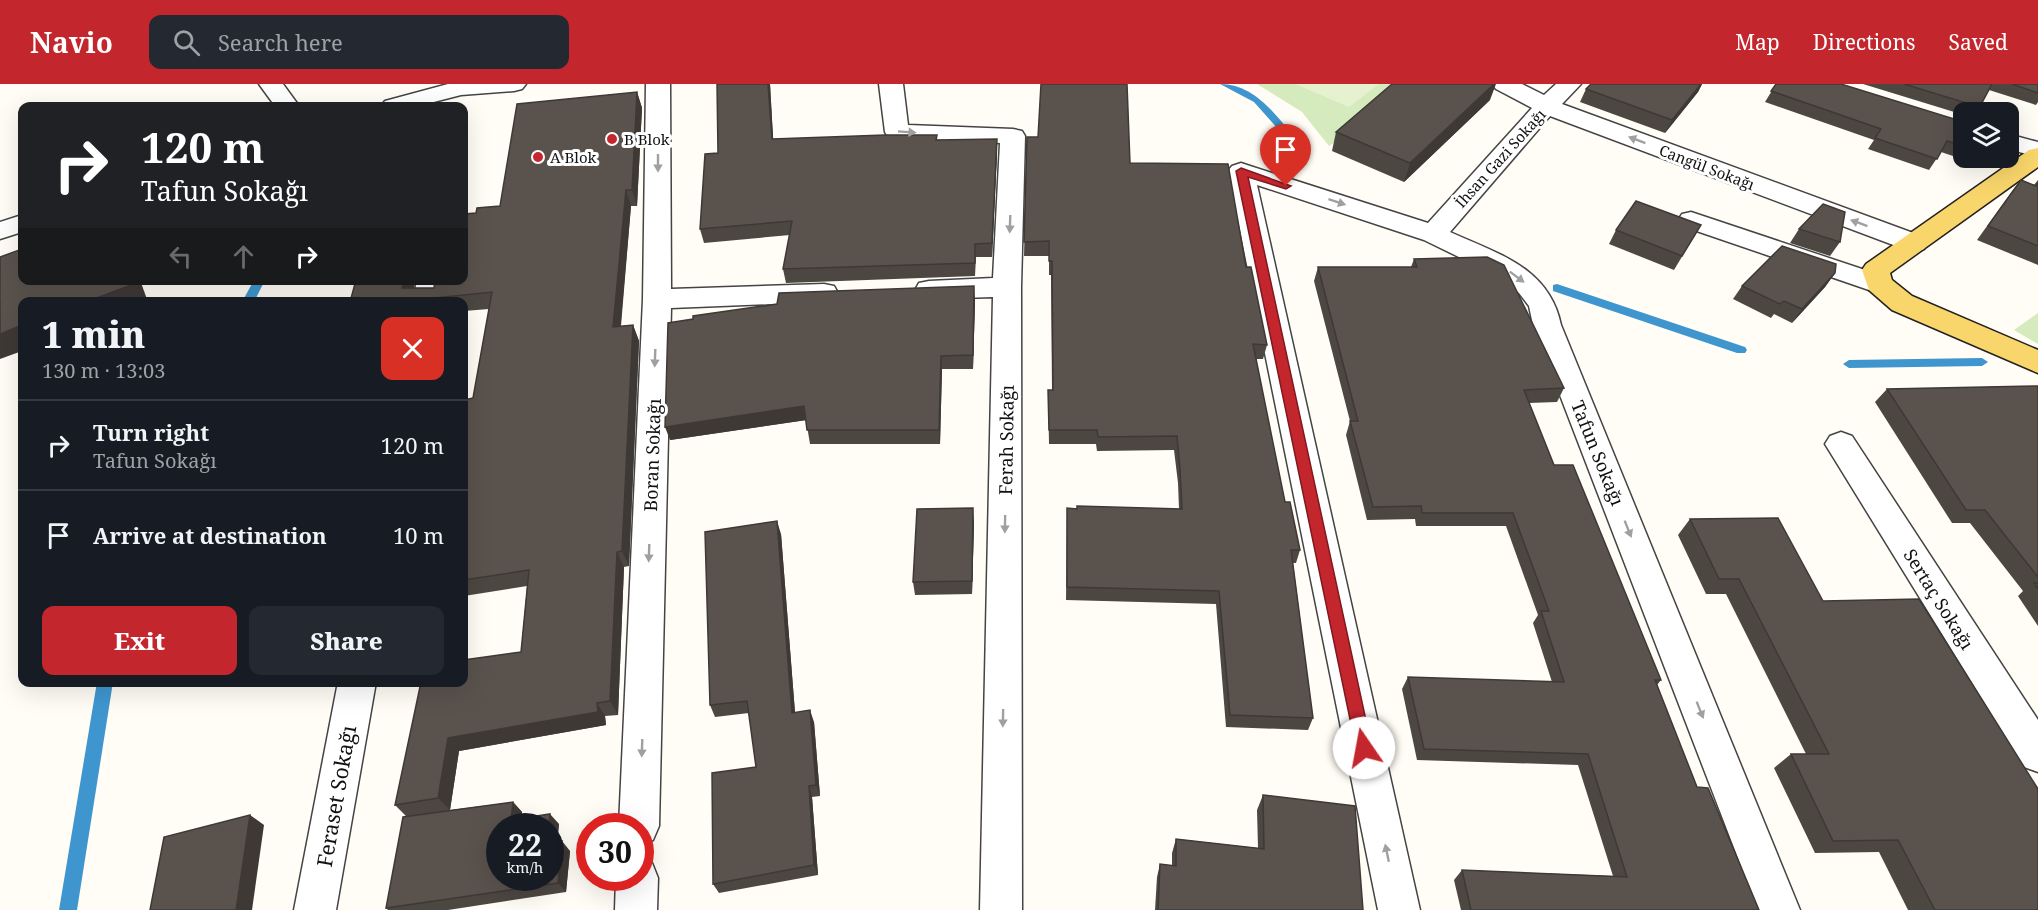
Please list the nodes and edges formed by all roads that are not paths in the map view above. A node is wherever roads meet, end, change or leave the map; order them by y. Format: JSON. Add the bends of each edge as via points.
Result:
{"nodes":[{"id":1,"x":271,"y":84,"type":"edge"},
{"id":2,"x":514,"y":84,"type":"edge"},
{"id":3,"x":658,"y":84,"type":"edge"},
{"id":4,"x":891,"y":84,"type":"edge"},
{"id":5,"x":1504,"y":84,"type":"edge"},
{"id":6,"x":1569,"y":84,"type":"edge"},
{"id":7,"x":465,"y":91,"type":"edge"},
{"id":8,"x":284,"y":102,"type":"edge"},
{"id":9,"x":412,"y":102,"type":"edge"},
{"id":10,"x":1546,"y":106,"type":"junction"},
{"id":11,"x":2019,"y":144,"type":"edge"},
{"id":12,"x":2038,"y":150,"type":"edge"},
{"id":13,"x":2038,"y":155,"type":"edge"},
{"id":14,"x":1691,"y":220,"type":"edge"},
{"id":15,"x":18,"y":224,"type":"edge"},
{"id":16,"x":0,"y":231,"type":"edge"},
{"id":17,"x":1433,"y":234,"type":"junction"},
{"id":18,"x":1914,"y":243,"type":"junction"},
{"id":19,"x":1879,"y":284,"type":"junction"},
{"id":20,"x":1007,"y":287,"type":"junction"},
{"id":21,"x":902,"y":291,"type":"edge"},
{"id":22,"x":856,"y":292,"type":"edge"},
{"id":23,"x":657,"y":299,"type":"junction"},
{"id":24,"x":2038,"y":363,"type":"edge"},
{"id":25,"x":1841,"y":444,"type":"dead end"},
{"id":26,"x":356,"y":687,"type":"edge"},
{"id":27,"x":2038,"y":754,"type":"edge"},
{"id":28,"x":639,"y":813,"type":"edge"},
{"id":29,"x":637,"y":891,"type":"edge"},
{"id":30,"x":315,"y":910,"type":"edge"},
{"id":31,"x":636,"y":910,"type":"edge"},
{"id":32,"x":1001,"y":910,"type":"edge"},
{"id":33,"x":1399,"y":910,"type":"edge"},
{"id":34,"x":1779,"y":910,"type":"edge"}],
"edges":[{"from":1,"to":8,"type":"street"},
{"from":2,"to":7,"type":"street"},
{"from":3,"to":23,"type":"street","name":"Boran Sokağı","one_way":true},
{"from":4,"to":20,"type":"street","name":"Ferah Sokağı","one_way":true,"via":[[897,132],[1013,136]]},
{"from":5,"to":10,"type":"street","name":"Cangül Sokağı"},
{"from":6,"to":10,"type":"street","name":"İhsan Gazi Sokağı"},
{"from":7,"to":9,"type":"street"},
{"from":10,"to":17,"type":"street","name":"İhsan Gazi Sokağı"},
{"from":18,"to":10,"type":"street","name":"Cangül Sokağı","one_way":true},
{"from":11,"to":12,"type":"street"},
{"from":13,"to":18,"type":"main road"},
{"from":14,"to":19,"type":"street"},
{"from":15,"to":16,"type":"street"},
{"from":33,"to":17,"type":"street","name":"Tafun Sokağı","one_way":true,"via":[[1241,171]]},
{"from":17,"to":34,"type":"street","name":"Tafun Sokağı","one_way":true,"via":[[1510,271],[1529,286],[1543,305],[1547,326]]},
{"from":18,"to":19,"type":"main road","via":[[1876,270]]},
{"from":19,"to":24,"type":"main road","via":[[1902,303]]},
{"from":20,"to":21,"type":"street"},
{"from":20,"to":32,"type":"street","name":"Ferah Sokağı","one_way":true},
{"from":22,"to":23,"type":"street"},
{"from":23,"to":28,"type":"street","name":"Boran Sokağı","one_way":true},
{"from":25,"to":27,"type":"street","name":"Sertaç Sokağı"},
{"from":26,"to":30,"type":"street","name":"Feraset Sokağı"},
{"from":29,"to":31,"type":"street"}]}
